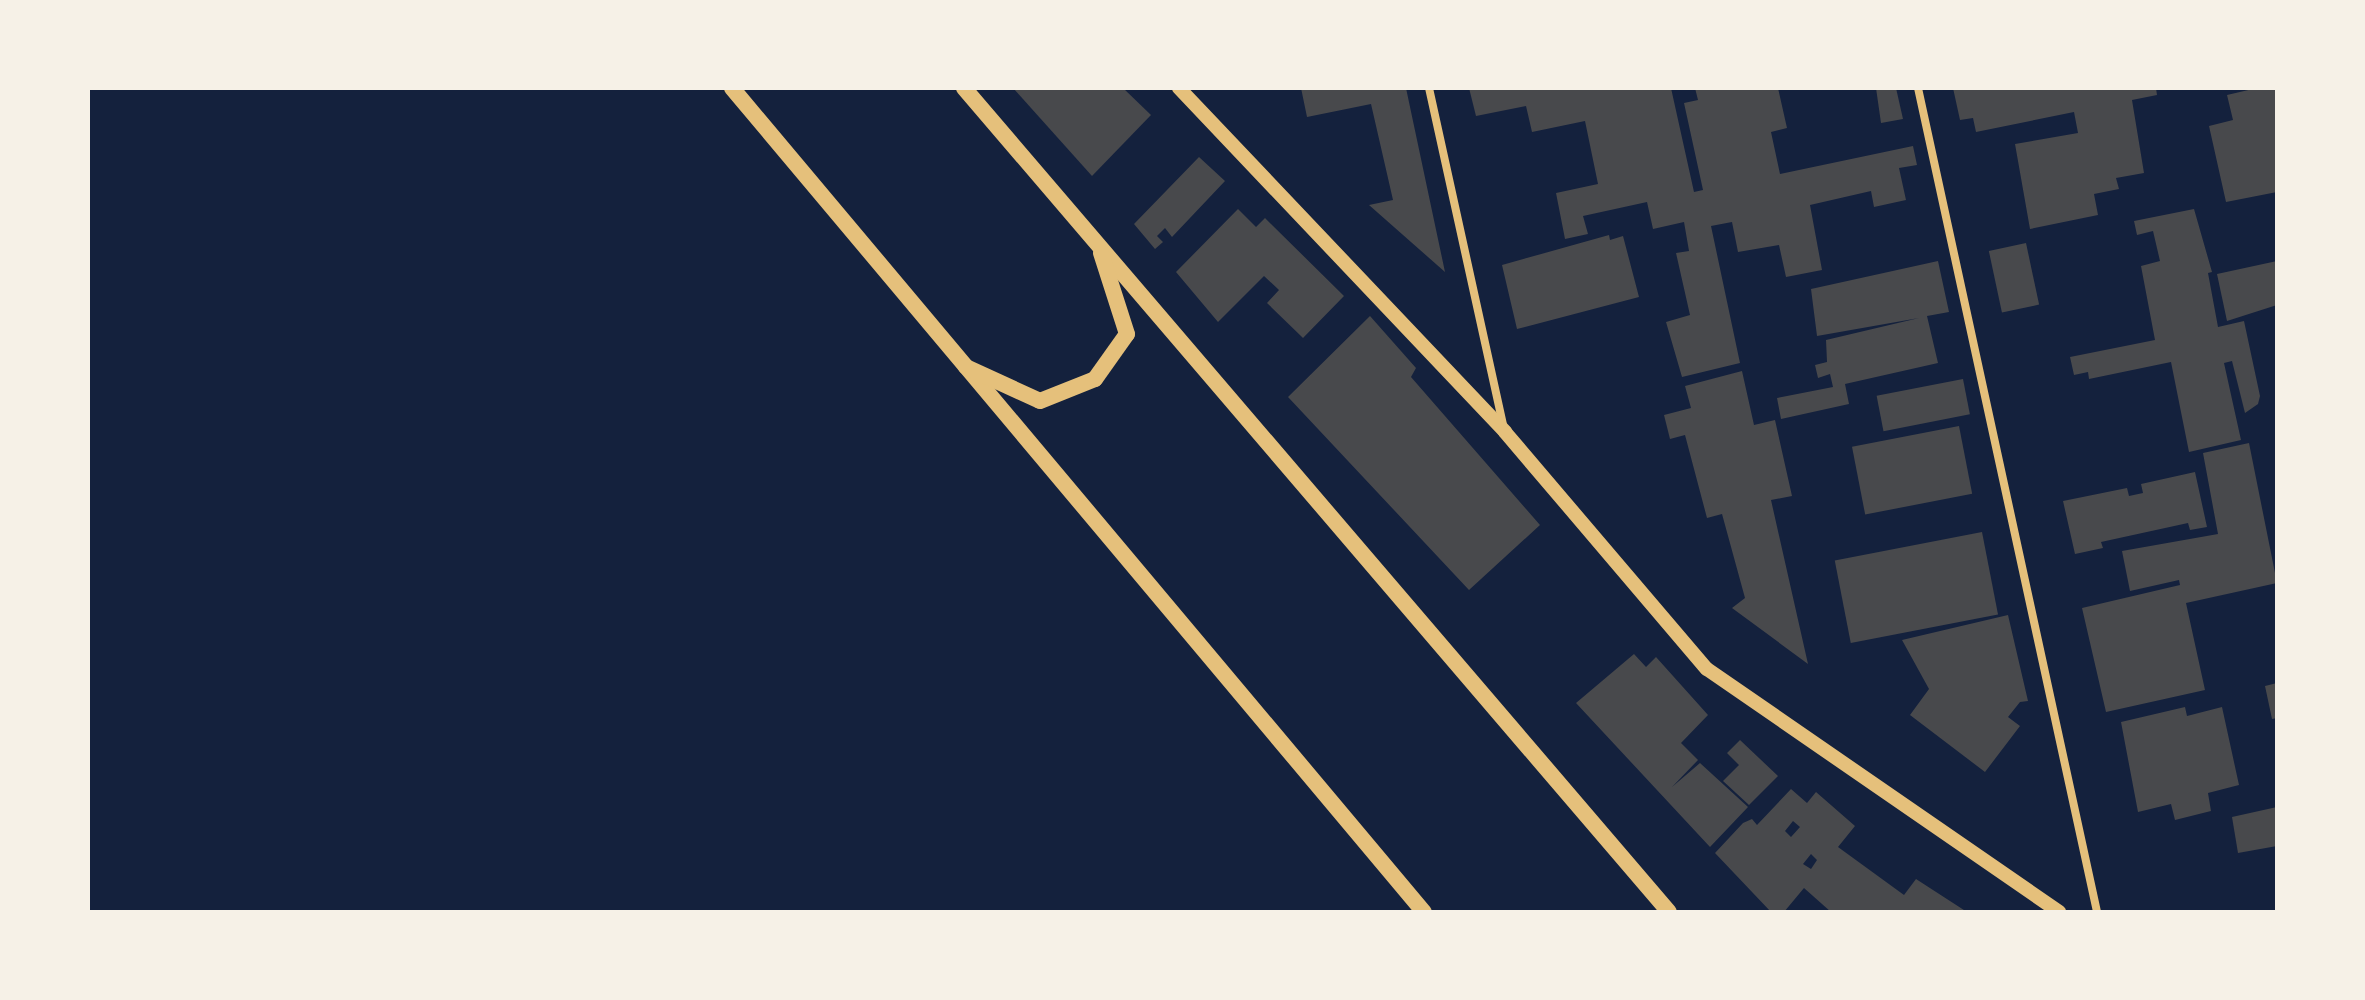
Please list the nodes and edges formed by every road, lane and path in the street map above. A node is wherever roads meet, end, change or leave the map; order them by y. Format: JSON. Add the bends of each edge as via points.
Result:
{"nodes":[{"id":1,"x":732,"y":88,"type":"edge"},
{"id":2,"x":964,"y":88,"type":"edge"},
{"id":3,"x":1179,"y":88,"type":"edge"},
{"id":4,"x":1429,"y":88,"type":"edge"},
{"id":5,"x":1918,"y":88,"type":"edge"},
{"id":6,"x":1099,"y":246,"type":"junction"},
{"id":7,"x":961,"y":365,"type":"junction"},
{"id":8,"x":1505,"y":432,"type":"junction"},
{"id":9,"x":1424,"y":912,"type":"edge"},
{"id":10,"x":1669,"y":912,"type":"edge"},
{"id":11,"x":2059,"y":912,"type":"edge"},
{"id":12,"x":2097,"y":912,"type":"edge"}],
"edges":[{"from":1,"to":7,"type":"main road"},
{"from":2,"to":6,"type":"main road"},
{"from":3,"to":8,"type":"street"},
{"from":4,"to":8,"type":"street"},
{"from":5,"to":12,"type":"street"},
{"from":6,"to":7,"type":"main road","via":[[1127,334],[1095,379],[1040,401]]},
{"from":6,"to":10,"type":"main road"},
{"from":7,"to":9,"type":"main road"},
{"from":8,"to":11,"type":"street","via":[[1707,669]]}]}
